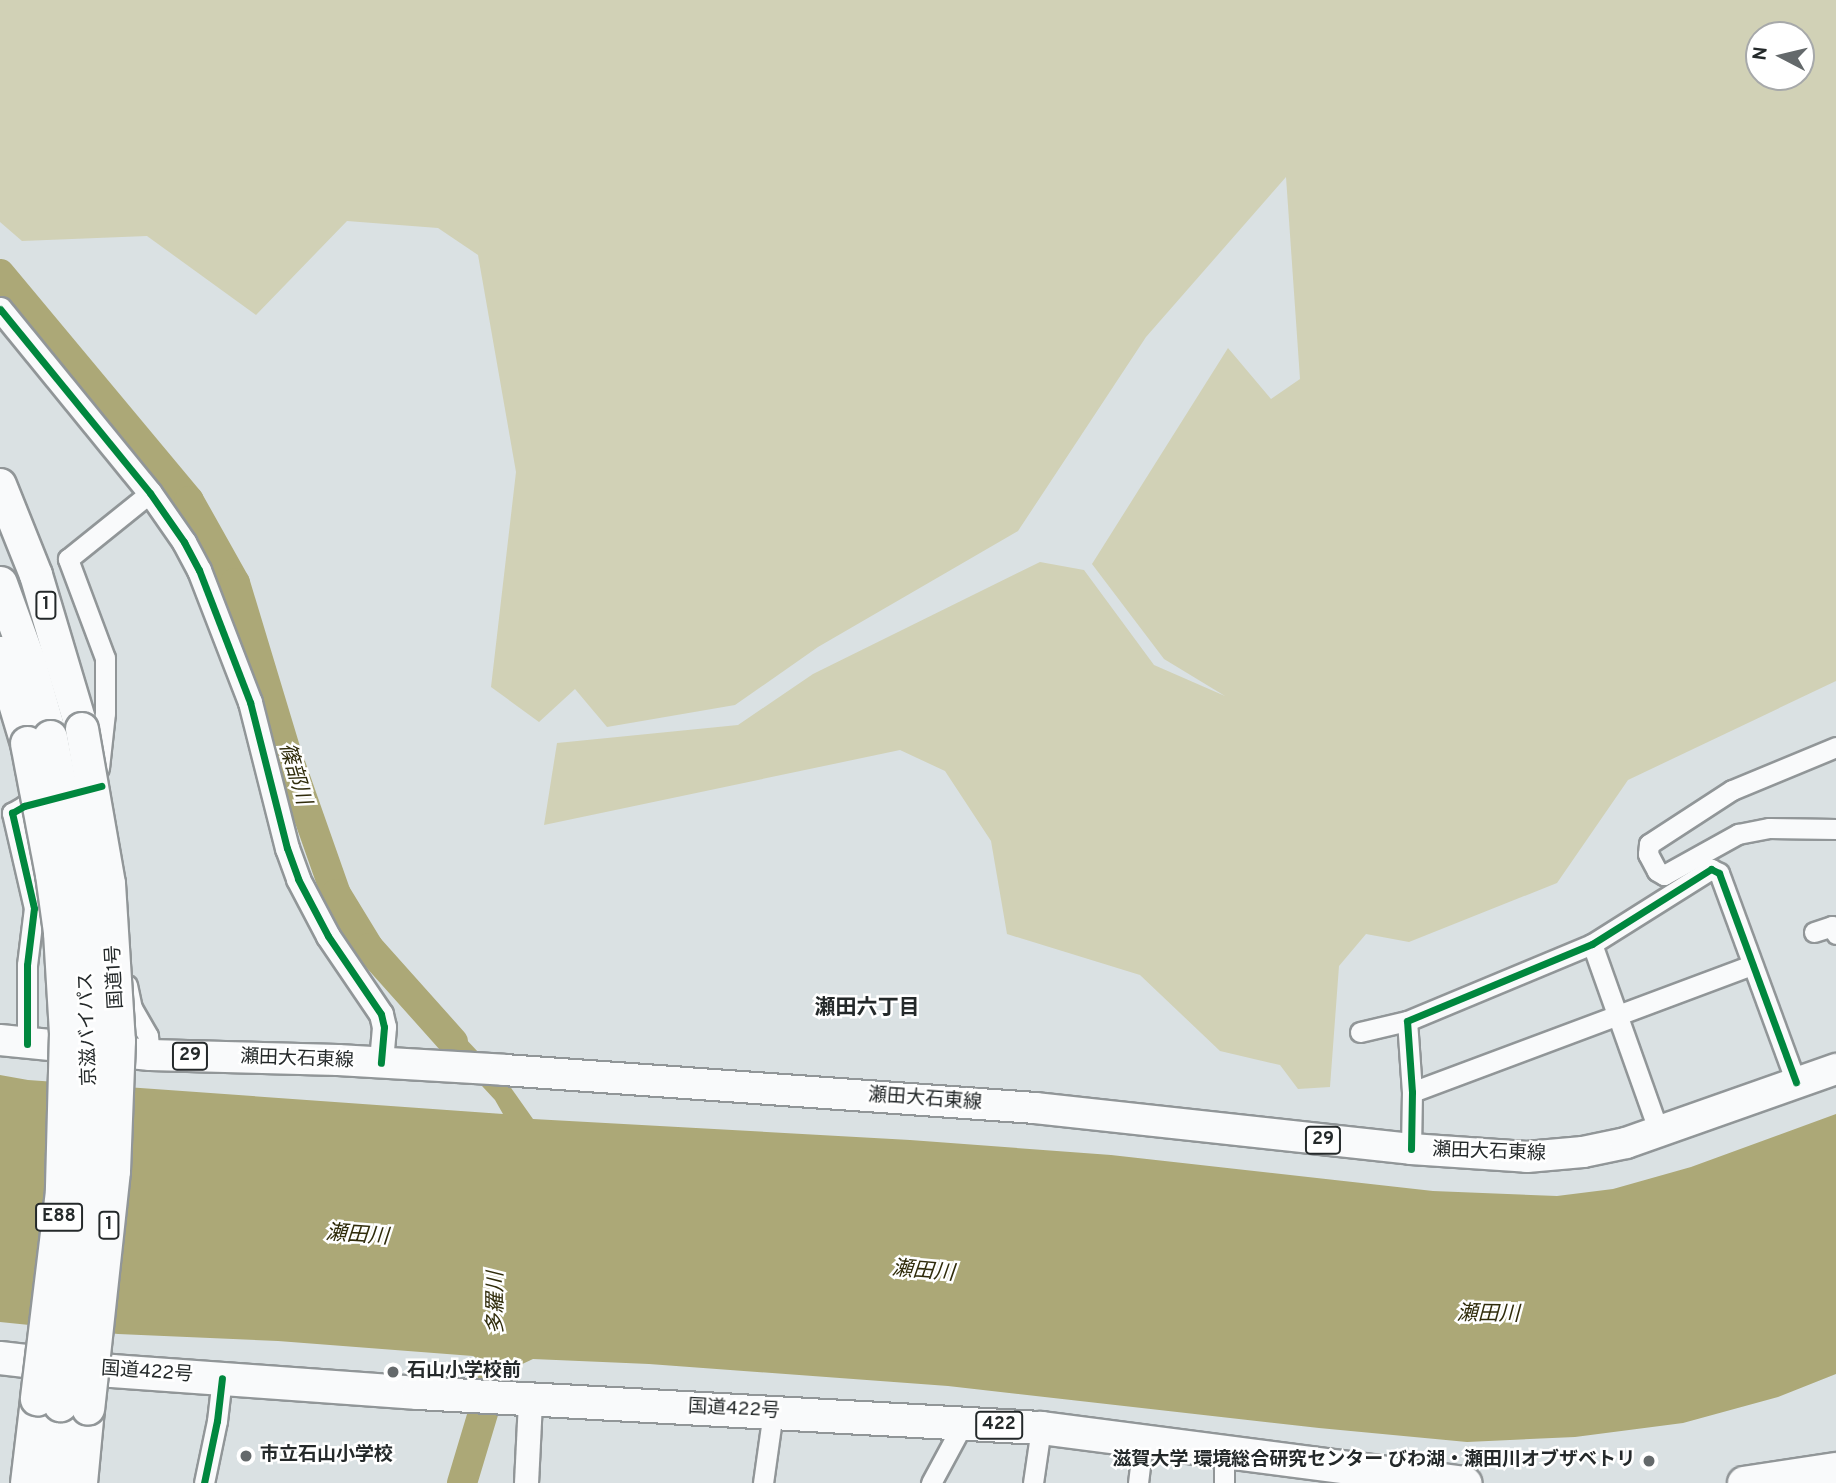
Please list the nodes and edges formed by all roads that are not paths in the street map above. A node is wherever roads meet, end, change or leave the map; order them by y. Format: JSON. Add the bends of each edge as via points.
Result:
{"nodes":[{"id":1,"x":0,"y":309,"type":"edge"},
{"id":2,"x":0,"y":485,"type":"edge"},
{"id":3,"x":150,"y":493,"type":"junction"},
{"id":4,"x":0,"y":583,"type":"edge"},
{"id":5,"x":0,"y":653,"type":"edge"},
{"id":6,"x":38,"y":740,"type":"junction"},
{"id":7,"x":1836,"y":747,"type":"edge"},
{"id":8,"x":101,"y":786,"type":"junction"},
{"id":9,"x":1836,"y":829,"type":"edge"},
{"id":10,"x":1814,"y":932,"type":"dead end"},
{"id":11,"x":1836,"y":934,"type":"edge"},
{"id":12,"x":1592,"y":944,"type":"junction"},
{"id":13,"x":1752,"y":965,"type":"junction"},
{"id":14,"x":1617,"y":1016,"type":"junction"},
{"id":15,"x":1407,"y":1021,"type":"junction"},
{"id":16,"x":1360,"y":1032,"type":"dead end"},
{"id":17,"x":13,"y":1042,"type":"edge"},
{"id":18,"x":150,"y":1055,"type":"junction"},
{"id":19,"x":381,"y":1063,"type":"junction"},
{"id":20,"x":1836,"y":1069,"type":"edge"},
{"id":21,"x":1796,"y":1082,"type":"junction"},
{"id":22,"x":1412,"y":1092,"type":"junction"},
{"id":23,"x":1659,"y":1132,"type":"junction"},
{"id":24,"x":1410,"y":1149,"type":"junction"},
{"id":25,"x":0,"y":1359,"type":"edge"},
{"id":26,"x":222,"y":1378,"type":"junction"},
{"id":27,"x":517,"y":1399,"type":"junction"},
{"id":28,"x":773,"y":1412,"type":"junction"},
{"id":29,"x":964,"y":1422,"type":"junction"},
{"id":30,"x":1041,"y":1428,"type":"junction"},
{"id":31,"x":1143,"y":1441,"type":"junction"},
{"id":32,"x":1224,"y":1467,"type":"edge"},
{"id":33,"x":1836,"y":1469,"type":"edge"},
{"id":34,"x":27,"y":1483,"type":"edge"},
{"id":35,"x":51,"y":1483,"type":"edge"},
{"id":36,"x":81,"y":1483,"type":"edge"},
{"id":37,"x":204,"y":1483,"type":"edge"},
{"id":38,"x":526,"y":1483,"type":"edge"},
{"id":39,"x":763,"y":1483,"type":"edge"},
{"id":40,"x":931,"y":1483,"type":"edge"},
{"id":41,"x":1033,"y":1483,"type":"edge"},
{"id":42,"x":1138,"y":1483,"type":"edge"},
{"id":43,"x":1465,"y":1483,"type":"edge"},
{"id":44,"x":1744,"y":1483,"type":"edge"}],
"edges":[{"from":1,"to":3,"type":"street"},
{"from":2,"to":36,"type":"highway","name":"国道1号","number":"1","bridge":true,"via":[[36,575],[82,729],[115,951],[119,1054],[111,1208]]},
{"from":3,"to":8,"type":"street","via":[[68,559],[105,658],[105,712],[97,759]]},
{"from":3,"to":19,"type":"street","via":[[184,542],[228,643],[250,702],[298,879],[328,936],[381,1014]]},
{"from":4,"to":6,"type":"highway","name":"京滋バイパス","number":"E88","via":[[28,660]]},
{"from":5,"to":6,"type":"highway","name":"京滋バイパス","number":"E88"},
{"from":6,"to":34,"type":"highway","name":"京滋バイパス","number":"E88","bridge":true,"via":[[60,932],[66,1033],[62,1191]]},
{"from":6,"to":35,"type":"highway","name":"京滋バイパス","number":"E88","bridge":true,"via":[[82,901],[92,1092],[77,1282]]},
{"from":7,"to":9,"type":"street","via":[[1732,790],[1649,844],[1647,854],[1664,874],[1738,834],[1769,828]]},
{"from":8,"to":17,"type":"street","via":[[12,813],[34,908]]},
{"from":8,"to":18,"type":"street","via":[[118,886],[126,981],[132,1009],[148,1036]]},
{"from":10,"to":11,"type":"street","via":[[1832,926]]},
{"from":12,"to":13,"type":"street","via":[[1711,869],[1719,873]]},
{"from":12,"to":14,"type":"street"},
{"from":12,"to":15,"type":"street"},
{"from":13,"to":14,"type":"street"},
{"from":13,"to":21,"type":"street"},
{"from":14,"to":22,"type":"street"},
{"from":14,"to":23,"type":"street"},
{"from":15,"to":16,"type":"street"},
{"from":15,"to":22,"type":"street"},
{"from":17,"to":18,"type":"main road","name":"瀬田大石東線","number":"29"},
{"from":18,"to":19,"type":"main road","name":"瀬田大石東線","number":"29"},
{"from":19,"to":24,"type":"main road","name":"瀬田大石東線","number":"29","via":[[1035,1108]]},
{"from":20,"to":21,"type":"main road","name":"瀬田大石東線","number":"29"},
{"from":21,"to":23,"type":"main road","name":"瀬田大石東線","number":"29"},
{"from":22,"to":24,"type":"street"},
{"from":23,"to":24,"type":"main road","name":"瀬田大石東線","number":"29","via":[[1559,1155],[1483,1156]]},
{"from":25,"to":26,"type":"highway","name":"国道422号","number":"422"},
{"from":26,"to":27,"type":"highway","name":"国道422号","number":"422"},
{"from":26,"to":37,"type":"street"},
{"from":27,"to":28,"type":"highway","name":"国道422号","number":"422"},
{"from":27,"to":38,"type":"street"},
{"from":28,"to":29,"type":"highway","name":"国道422号","number":"422"},
{"from":28,"to":39,"type":"street"},
{"from":29,"to":30,"type":"highway","name":"国道422号","number":"422"},
{"from":29,"to":40,"type":"street"},
{"from":30,"to":31,"type":"highway","name":"国道422号","number":"422"},
{"from":30,"to":41,"type":"street"},
{"from":31,"to":32,"type":"highway","name":"国道422号","number":"422"},
{"from":31,"to":42,"type":"street"},
{"from":32,"to":43,"type":"highway","name":"国道422号","number":"422"},
{"from":33,"to":44,"type":"highway"}]}
